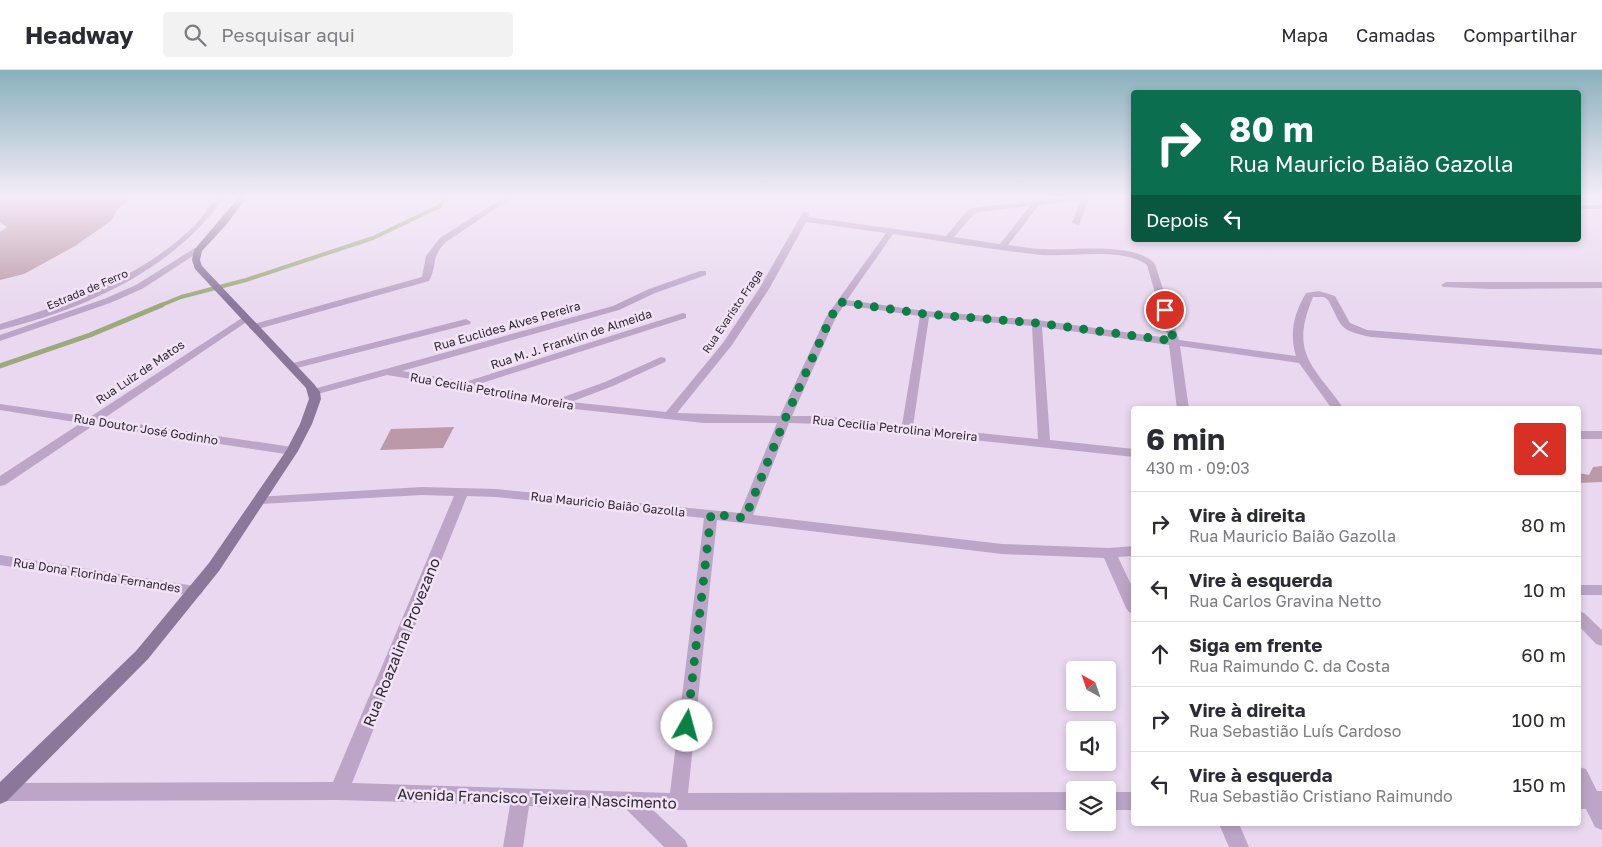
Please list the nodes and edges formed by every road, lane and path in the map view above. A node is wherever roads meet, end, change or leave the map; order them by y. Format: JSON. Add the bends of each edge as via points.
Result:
{"nodes":[{"id":1,"x":190,"y":233,"type":"edge"},
{"id":2,"x":214,"y":233,"type":"edge"},
{"id":3,"x":453,"y":233,"type":"edge"},
{"id":4,"x":795,"y":233,"type":"edge"},
{"id":5,"x":889,"y":233,"type":"edge"},
{"id":6,"x":907,"y":233,"type":"edge"},
{"id":7,"x":953,"y":233,"type":"edge"},
{"id":8,"x":1013,"y":233,"type":"edge"},
{"id":9,"x":948,"y":239,"type":"junction"},
{"id":10,"x":1003,"y":246,"type":"junction"},
{"id":11,"x":173,"y":248,"type":"junction"},
{"id":12,"x":198,"y":250,"type":"junction"},
{"id":13,"x":704,"y":273,"type":"dead end"},
{"id":14,"x":1446,"y":285,"type":"dead end"},
{"id":15,"x":1602,"y":285,"type":"edge"},
{"id":16,"x":840,"y":302,"type":"junction"},
{"id":17,"x":925,"y":314,"type":"junction"},
{"id":18,"x":683,"y":316,"type":"dead end"},
{"id":19,"x":246,"y":318,"type":"junction"},
{"id":20,"x":466,"y":322,"type":"dead end"},
{"id":21,"x":1037,"y":323,"type":"junction"},
{"id":22,"x":0,"y":327,"type":"edge"},
{"id":23,"x":254,"y":327,"type":"junction"},
{"id":24,"x":0,"y":334,"type":"edge"},
{"id":25,"x":0,"y":338,"type":"edge"},
{"id":26,"x":1174,"y":341,"type":"junction"},
{"id":27,"x":1602,"y":352,"type":"edge"},
{"id":28,"x":661,"y":360,"type":"dead end"},
{"id":29,"x":1302,"y":360,"type":"junction"},
{"id":30,"x":293,"y":366,"type":"junction"},
{"id":31,"x":388,"y":372,"type":"junction"},
{"id":32,"x":466,"y":385,"type":"junction"},
{"id":33,"x":314,"y":392,"type":"junction"},
{"id":34,"x":556,"y":404,"type":"junction"},
{"id":35,"x":1182,"y":406,"type":"edge"},
{"id":36,"x":1336,"y":406,"type":"edge"},
{"id":37,"x":0,"y":408,"type":"edge"},
{"id":38,"x":669,"y":416,"type":"junction"},
{"id":39,"x":785,"y":419,"type":"junction"},
{"id":40,"x":92,"y":421,"type":"junction"},
{"id":41,"x":906,"y":429,"type":"junction"},
{"id":42,"x":1581,"y":435,"type":"edge"},
{"id":43,"x":1602,"y":435,"type":"edge"},
{"id":44,"x":1044,"y":444,"type":"junction"},
{"id":45,"x":292,"y":451,"type":"junction"},
{"id":46,"x":1131,"y":453,"type":"edge"},
{"id":47,"x":0,"y":482,"type":"edge"},
{"id":48,"x":462,"y":492,"type":"junction"},
{"id":49,"x":261,"y":500,"type":"junction"},
{"id":50,"x":711,"y":514,"type":"junction"},
{"id":51,"x":745,"y":518,"type":"junction"},
{"id":52,"x":1131,"y":552,"type":"edge"},
{"id":53,"x":1109,"y":553,"type":"junction"},
{"id":54,"x":0,"y":560,"type":"edge"},
{"id":55,"x":1581,"y":590,"type":"edge"},
{"id":56,"x":1602,"y":590,"type":"edge"},
{"id":57,"x":195,"y":591,"type":"junction"},
{"id":58,"x":1131,"y":601,"type":"edge"},
{"id":59,"x":1581,"y":619,"type":"edge"},
{"id":60,"x":1602,"y":640,"type":"edge"},
{"id":61,"x":1581,"y":779,"type":"edge"},
{"id":62,"x":339,"y":792,"type":"junction"},
{"id":63,"x":1,"y":793,"type":"edge"},
{"id":64,"x":521,"y":797,"type":"junction"},
{"id":65,"x":630,"y":800,"type":"junction"},
{"id":66,"x":1591,"y":800,"type":"edge"},
{"id":67,"x":1066,"y":801,"type":"edge"},
{"id":68,"x":1116,"y":801,"type":"edge"},
{"id":69,"x":1131,"y":801,"type":"edge"},
{"id":70,"x":678,"y":802,"type":"junction"},
{"id":71,"x":1602,"y":821,"type":"edge"},
{"id":72,"x":1231,"y":826,"type":"edge"},
{"id":73,"x":513,"y":847,"type":"edge"},
{"id":74,"x":678,"y":847,"type":"edge"},
{"id":75,"x":1239,"y":847,"type":"edge"}],
"edges":[{"from":1,"to":11,"type":"street"},
{"from":2,"to":12,"type":"street"},
{"from":3,"to":23,"type":"street","via":[[428,257],[426,279]]},
{"from":4,"to":38,"type":"street","name":"Rua Evaristo Fraga","via":[[727,345]]},
{"from":5,"to":16,"type":"street"},
{"from":6,"to":9,"type":"street"},
{"from":7,"to":9,"type":"street"},
{"from":8,"to":10,"type":"street"},
{"from":9,"to":10,"type":"street"},
{"from":10,"to":26,"type":"street","via":[[1060,253],[1123,253],[1143,258],[1151,264]]},
{"from":11,"to":22,"type":"street","via":[[102,292]]},
{"from":11,"to":24,"type":"street","name":"Estrada de Ferro","via":[[158,265],[117,290]]},
{"from":12,"to":19,"type":"street","via":[[198,267]]},
{"from":12,"to":25,"type":"street","via":[[139,287],[107,302]]},
{"from":13,"to":31,"type":"street","name":"Rua Euclides Alves Pereira","via":[[652,290],[616,308]]},
{"from":14,"to":15,"type":"street"},
{"from":16,"to":17,"type":"street"},
{"from":16,"to":39,"type":"street"},
{"from":17,"to":21,"type":"street"},
{"from":17,"to":41,"type":"street"},
{"from":18,"to":32,"type":"street","name":"Rua M. J. Franklin de Almeida"},
{"from":19,"to":23,"type":"street"},
{"from":19,"to":40,"type":"street","name":"Rua Luiz de Matos"},
{"from":20,"to":30,"type":"street"},
{"from":21,"to":26,"type":"street"},
{"from":21,"to":44,"type":"street"},
{"from":23,"to":30,"type":"street"},
{"from":26,"to":29,"type":"street"},
{"from":26,"to":35,"type":"street"},
{"from":27,"to":29,"type":"street","via":[[1360,332],[1347,326],[1340,318],[1338,306],[1332,298],[1316,293],[1309,294],[1299,318],[1297,343]]},
{"from":28,"to":34,"type":"street"},
{"from":29,"to":36,"type":"street"},
{"from":30,"to":33,"type":"street"},
{"from":31,"to":32,"type":"street","name":"Rua Cecilia Petrolina Moreira"},
{"from":31,"to":33,"type":"street","name":"Rua Euclides Alves Pereira"},
{"from":32,"to":34,"type":"street","name":"Rua Cecilia Petrolina Moreira"},
{"from":33,"to":45,"type":"street","via":[[312,406]]},
{"from":34,"to":38,"type":"street","name":"Rua Cecilia Petrolina Moreira"},
{"from":37,"to":40,"type":"street","name":"Rua Doutor José Godinho"},
{"from":38,"to":39,"type":"street","name":"Rua Cecilia Petrolina Moreira"},
{"from":39,"to":41,"type":"street","name":"Rua Cecilia Petrolina Moreira"},
{"from":39,"to":51,"type":"street"},
{"from":40,"to":45,"type":"street","name":"Rua Doutor José Godinho"},
{"from":40,"to":47,"type":"street","name":"Rua Luiz de Matos"},
{"from":41,"to":44,"type":"street","name":"Rua Cecilia Petrolina Moreira"},
{"from":42,"to":43,"type":"street"},
{"from":44,"to":46,"type":"street","name":"Rua Cecilia Petrolina Moreira"},
{"from":45,"to":49,"type":"street"},
{"from":48,"to":49,"type":"street","name":"Rua Mauricio Baião Gazolla","via":[[422,491]]},
{"from":48,"to":50,"type":"street","name":"Rua Mauricio Baião Gazolla"},
{"from":48,"to":62,"type":"street","name":"Rua Roazalina Provezano"},
{"from":49,"to":57,"type":"street"},
{"from":50,"to":51,"type":"street","name":"Rua Mauricio Baião Gazolla"},
{"from":50,"to":70,"type":"street"},
{"from":51,"to":53,"type":"street","name":"Rua Mauricio Baião Gazolla","via":[[1002,549]]},
{"from":52,"to":53,"type":"street","name":"Rua Mauricio Baião Gazolla"},
{"from":53,"to":58,"type":"street"},
{"from":54,"to":57,"type":"street","name":"Rua Dona Florinda Fernandes"},
{"from":55,"to":56,"type":"street"},
{"from":57,"to":63,"type":"street","via":[[142,655]]},
{"from":59,"to":60,"type":"street"},
{"from":61,"to":66,"type":"street"},
{"from":62,"to":63,"type":"street","name":"Avenida Francisco Teixeira Nascimento"},
{"from":62,"to":64,"type":"street","name":"Avenida Francisco Teixeira Nascimento"},
{"from":64,"to":65,"type":"street","name":"Avenida Francisco Teixeira Nascimento"},
{"from":64,"to":73,"type":"street"},
{"from":65,"to":70,"type":"street","name":"Avenida Francisco Teixeira Nascimento"},
{"from":65,"to":74,"type":"street"},
{"from":66,"to":71,"type":"street"},
{"from":67,"to":70,"type":"street","name":"Avenida Francisco Teixeira Nascimento"},
{"from":68,"to":69,"type":"street"},
{"from":72,"to":75,"type":"street"}]}
